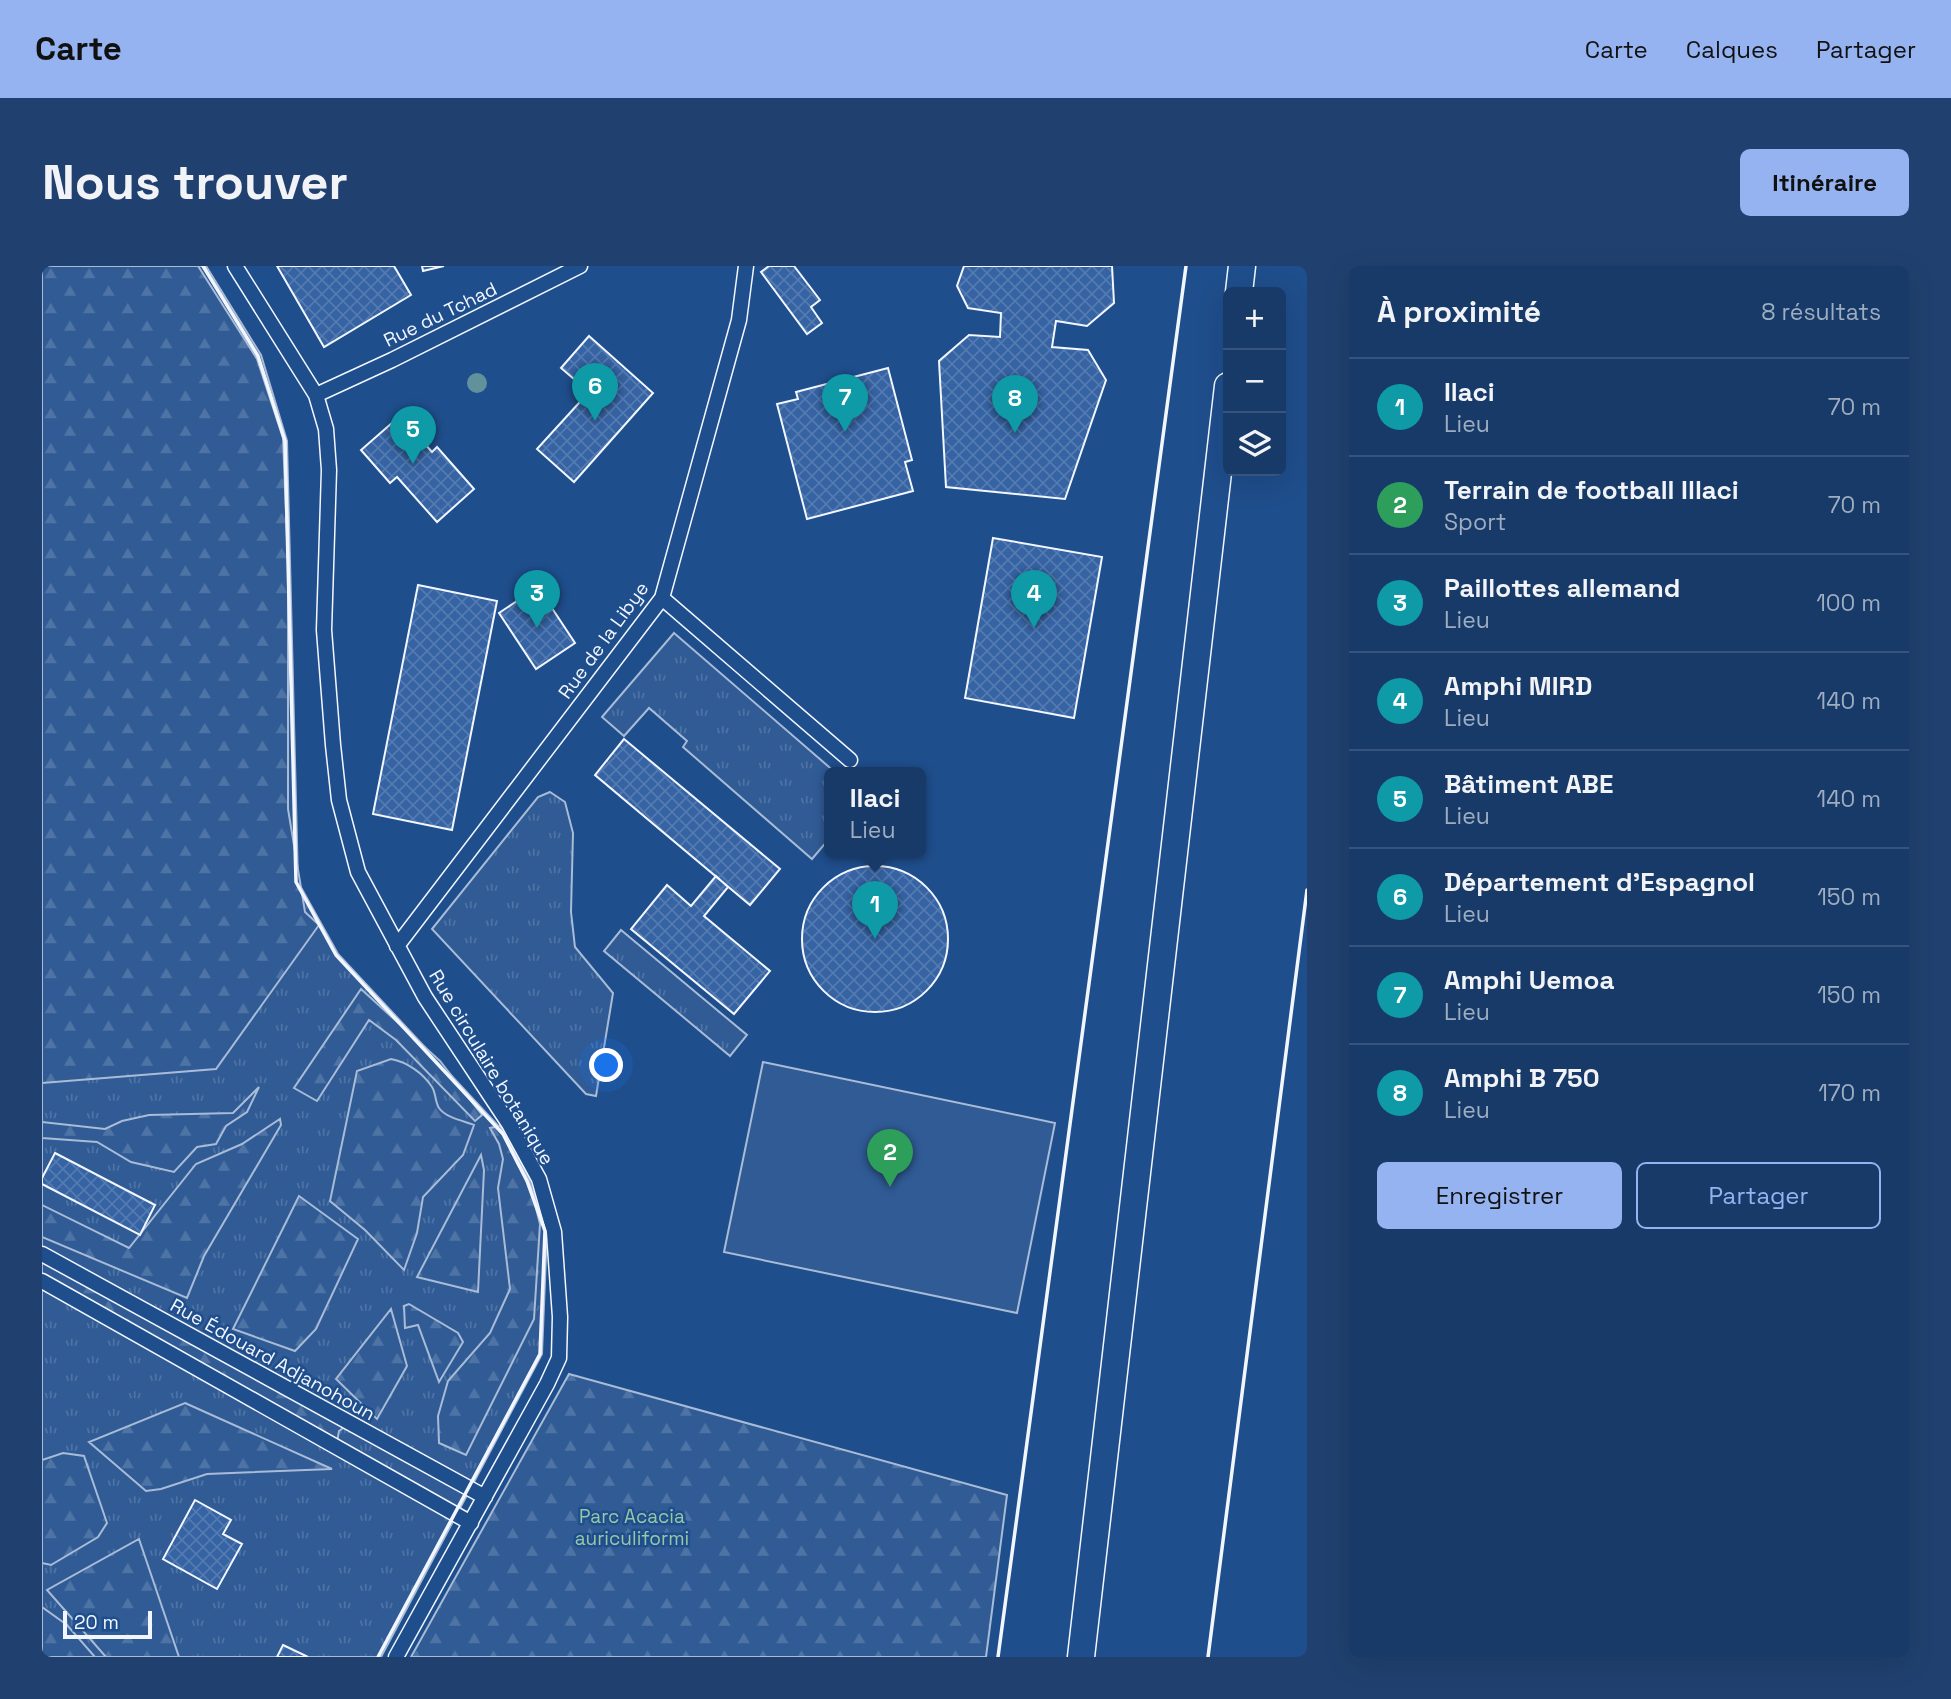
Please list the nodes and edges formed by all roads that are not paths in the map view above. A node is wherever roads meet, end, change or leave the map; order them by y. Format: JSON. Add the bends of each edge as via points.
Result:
{"nodes":[{"id":1,"x":235,"y":266,"type":"edge"},
{"id":2,"x":580,"y":266,"type":"edge"},
{"id":3,"x":746,"y":266,"type":"edge"},
{"id":4,"x":1242,"y":266,"type":"edge"},
{"id":5,"x":1240,"y":287,"type":"edge"},
{"id":6,"x":316,"y":395,"type":"junction"},
{"id":7,"x":1225,"y":413,"type":"edge"},
{"id":8,"x":662,"y":597,"type":"junction"},
{"id":9,"x":850,"y":760,"type":"dead end"},
{"id":10,"x":397,"y":946,"type":"junction"},
{"id":11,"x":42,"y":1254,"type":"edge"},
{"id":12,"x":42,"y":1281,"type":"edge"},
{"id":13,"x":485,"y":1497,"type":"junction"},
{"id":14,"x":471,"y":1523,"type":"junction"},
{"id":15,"x":396,"y":1657,"type":"edge"},
{"id":16,"x":1081,"y":1657,"type":"edge"}],
"edges":[{"from":1,"to":6,"type":"lane","name":"Rue circulaire botanique"},
{"from":2,"to":6,"type":"lane","name":"Rue du Tchad"},
{"from":3,"to":8,"type":"lane","name":"Rue de la Libye","via":[[739,320]]},
{"from":4,"to":5,"type":"street"},
{"from":6,"to":10,"type":"lane","name":"Rue circulaire botanique","via":[[326,429],[329,470],[324,630],[339,800],[358,872]]},
{"from":7,"to":16,"type":"street"},
{"from":8,"to":9,"type":"lane"},
{"from":8,"to":10,"type":"lane","name":"Rue de la Libye"},
{"from":10,"to":13,"type":"lane","name":"Rue circulaire botanique","via":[[509,1124],[539,1180],[554,1232],[559,1358]]},
{"from":11,"to":13,"type":"lane","name":"Rue Édouard Adjanohoun"},
{"from":12,"to":14,"type":"lane"},
{"from":13,"to":14,"type":"lane","name":"Rue circulaire botanique"},
{"from":14,"to":15,"type":"lane","name":"Rue circulaire botanique"}]}
